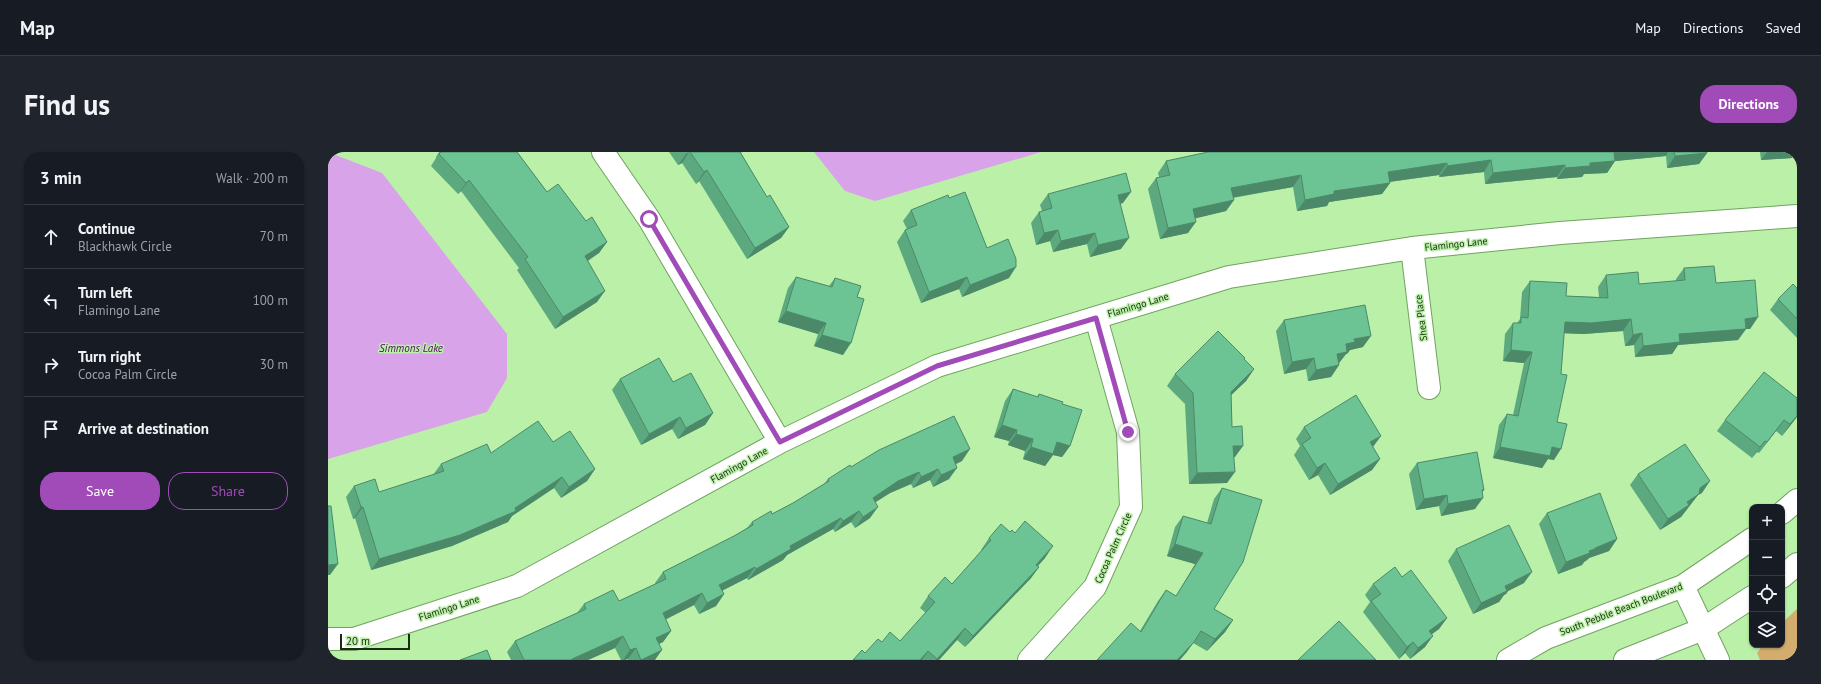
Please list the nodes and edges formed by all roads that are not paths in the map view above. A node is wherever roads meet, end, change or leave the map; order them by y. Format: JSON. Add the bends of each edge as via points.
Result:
{"nodes":[{"id":1,"x":603,"y":152,"type":"edge"},
{"id":2,"x":1797,"y":216,"type":"edge"},
{"id":3,"x":1412,"y":248,"type":"junction"},
{"id":4,"x":1096,"y":318,"type":"junction"},
{"id":5,"x":1429,"y":388,"type":"dead end"},
{"id":6,"x":780,"y":442,"type":"junction"},
{"id":7,"x":1797,"y":500,"type":"edge"},
{"id":8,"x":1785,"y":510,"type":"edge"},
{"id":9,"x":1751,"y":540,"type":"edge"},
{"id":10,"x":1797,"y":564,"type":"edge"},
{"id":11,"x":1783,"y":576,"type":"edge"},
{"id":12,"x":1683,"y":586,"type":"junction"},
{"id":13,"x":1749,"y":599,"type":"edge"},
{"id":14,"x":1703,"y":629,"type":"junction"},
{"id":15,"x":328,"y":639,"type":"edge"},
{"id":16,"x":1029,"y":660,"type":"edge"},
{"id":17,"x":1508,"y":660,"type":"edge"},
{"id":18,"x":1625,"y":660,"type":"edge"},
{"id":19,"x":1718,"y":660,"type":"edge"}],
"edges":[{"from":1,"to":6,"type":"street","via":[[649,219]]},
{"from":2,"to":3,"type":"street","name":"Flamingo Lane","via":[[1560,233]]},
{"from":3,"to":4,"type":"street","name":"Flamingo Lane","via":[[1230,277]]},
{"from":3,"to":5,"type":"street","name":"Shea Place"},
{"from":4,"to":6,"type":"street","name":"Flamingo Lane","via":[[937,366]]},
{"from":4,"to":16,"type":"street","name":"Cocoa Palm Circle","via":[[1128,432],[1131,508],[1095,587]]},
{"from":6,"to":15,"type":"street","name":"Flamingo Lane","via":[[517,586],[354,640]]},
{"from":7,"to":8,"type":"street"},
{"from":9,"to":12,"type":"street","name":"South Pebble Beach Boulevard"},
{"from":10,"to":11,"type":"street"},
{"from":12,"to":14,"type":"street"},
{"from":12,"to":17,"type":"street","name":"South Pebble Beach Boulevard","via":[[1546,638]]},
{"from":13,"to":14,"type":"street"},
{"from":14,"to":18,"type":"street"},
{"from":14,"to":19,"type":"street"}]}
